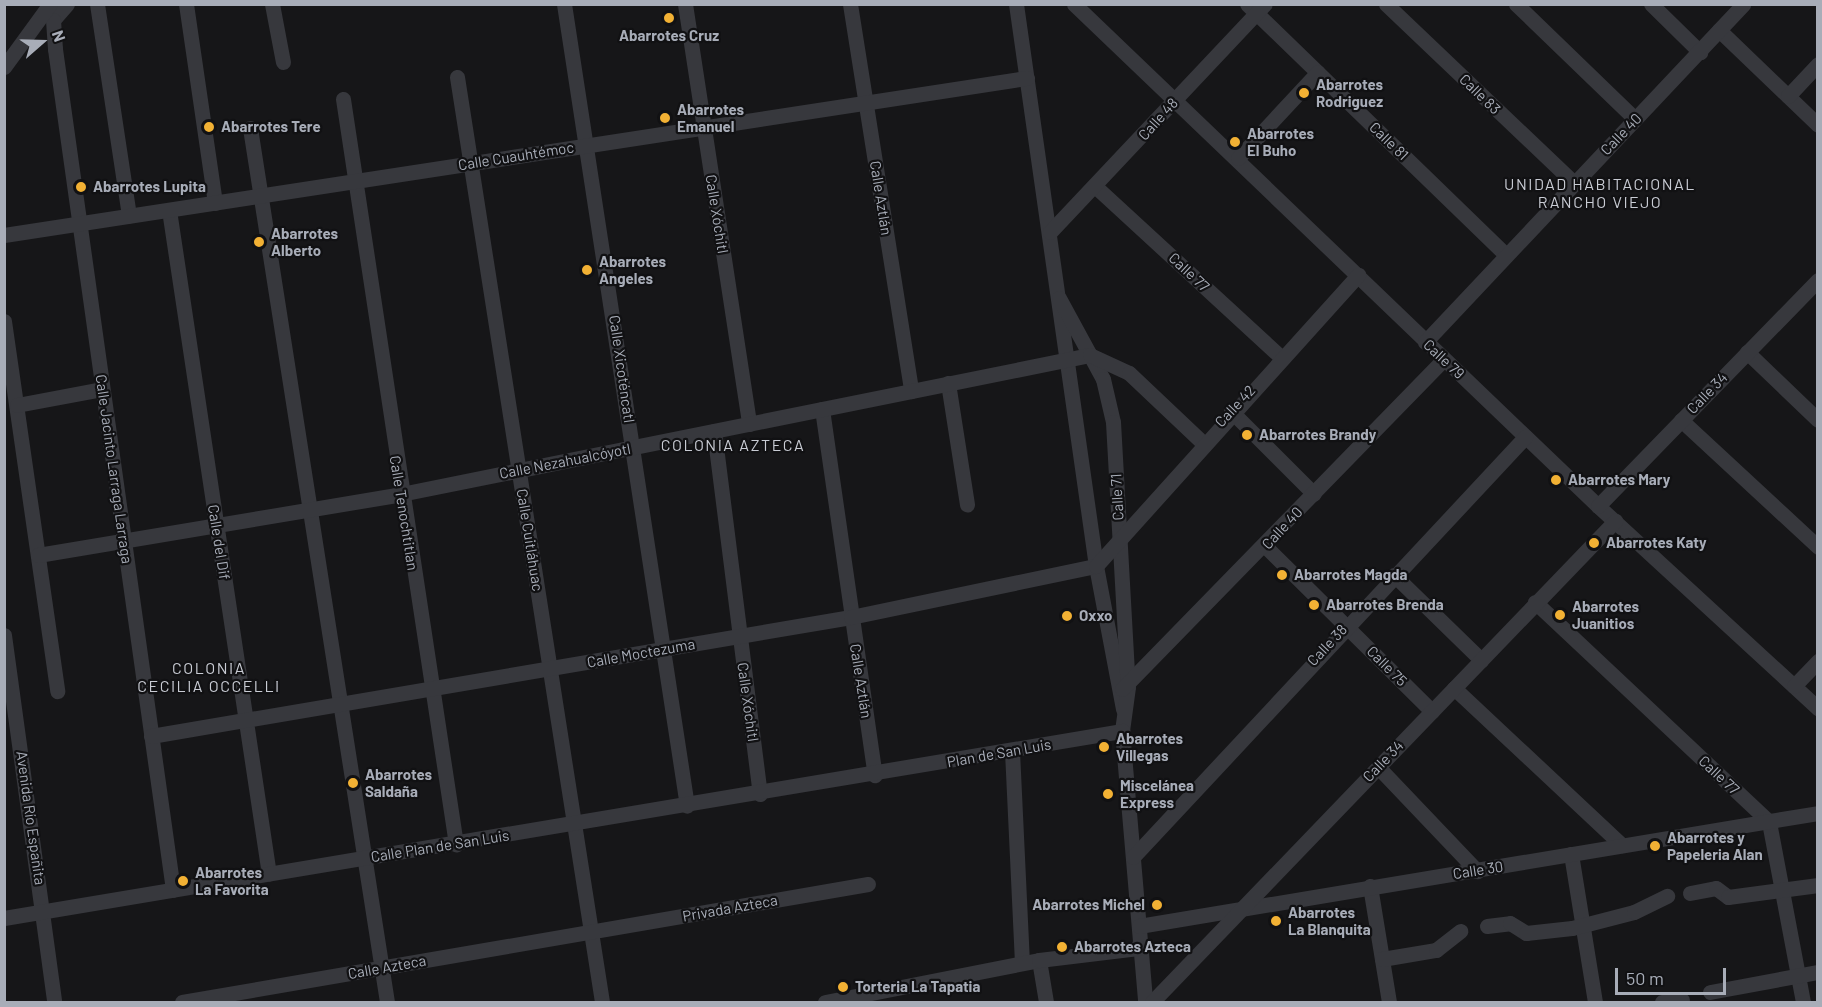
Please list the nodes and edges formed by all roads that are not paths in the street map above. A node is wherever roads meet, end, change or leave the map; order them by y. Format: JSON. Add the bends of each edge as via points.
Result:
{"nodes":[{"id":1,"x":50,"y":4,"type":"edge"},
{"id":2,"x":67,"y":4,"type":"edge"},
{"id":3,"x":97,"y":4,"type":"edge"},
{"id":4,"x":186,"y":4,"type":"edge"},
{"id":5,"x":272,"y":4,"type":"edge"},
{"id":6,"x":564,"y":4,"type":"edge"},
{"id":7,"x":685,"y":4,"type":"edge"},
{"id":8,"x":850,"y":4,"type":"edge"},
{"id":9,"x":1016,"y":4,"type":"edge"},
{"id":10,"x":1074,"y":4,"type":"edge"},
{"id":11,"x":1386,"y":4,"type":"edge"},
{"id":12,"x":1516,"y":4,"type":"edge"},
{"id":13,"x":1651,"y":4,"type":"edge"},
{"id":14,"x":1743,"y":4,"type":"edge"},
{"id":15,"x":1256,"y":8,"type":"edge"},
{"id":16,"x":1719,"y":30,"type":"junction"},
{"id":17,"x":1700,"y":52,"type":"junction"},
{"id":18,"x":282,"y":62,"type":"dead end"},
{"id":19,"x":1818,"y":64,"type":"edge"},
{"id":20,"x":4,"y":67,"type":"edge"},
{"id":21,"x":1318,"y":72,"type":"junction"},
{"id":22,"x":457,"y":77,"type":"dead end"},
{"id":23,"x":1027,"y":78,"type":"junction"},
{"id":24,"x":1788,"y":96,"type":"junction"},
{"id":25,"x":343,"y":99,"type":"dead end"},
{"id":26,"x":1175,"y":99,"type":"junction"},
{"id":27,"x":866,"y":103,"type":"junction"},
{"id":28,"x":1635,"y":119,"type":"junction"},
{"id":29,"x":1818,"y":125,"type":"edge"},
{"id":30,"x":250,"y":128,"type":"dead end"},
{"id":31,"x":704,"y":128,"type":"junction"},
{"id":32,"x":588,"y":145,"type":"junction"},
{"id":33,"x":1238,"y":158,"type":"junction"},
{"id":34,"x":471,"y":163,"type":"junction"},
{"id":35,"x":354,"y":182,"type":"junction"},
{"id":36,"x":1574,"y":183,"type":"junction"},
{"id":37,"x":1097,"y":188,"type":"junction"},
{"id":38,"x":261,"y":196,"type":"junction"},
{"id":39,"x":215,"y":203,"type":"junction"},
{"id":40,"x":169,"y":210,"type":"junction"},
{"id":41,"x":129,"y":216,"type":"junction"},
{"id":42,"x":79,"y":224,"type":"junction"},
{"id":43,"x":1050,"y":232,"type":"junction"},
{"id":44,"x":4,"y":235,"type":"edge"},
{"id":45,"x":1505,"y":254,"type":"junction"},
{"id":46,"x":1358,"y":275,"type":"junction"},
{"id":47,"x":1815,"y":288,"type":"edge"},
{"id":48,"x":1059,"y":298,"type":"junction"},
{"id":49,"x":4,"y":321,"type":"edge"},
{"id":50,"x":1425,"y":342,"type":"junction"},
{"id":51,"x":1747,"y":352,"type":"junction"},
{"id":52,"x":1090,"y":355,"type":"junction"},
{"id":53,"x":1281,"y":357,"type":"junction"},
{"id":54,"x":1070,"y":359,"type":"junction"},
{"id":55,"x":1444,"y":359,"type":"junction"},
{"id":56,"x":948,"y":383,"type":"junction"},
{"id":57,"x":102,"y":389,"type":"junction"},
{"id":58,"x":911,"y":391,"type":"junction"},
{"id":59,"x":17,"y":405,"type":"junction"},
{"id":60,"x":822,"y":409,"type":"junction"},
{"id":61,"x":1231,"y":411,"type":"junction"},
{"id":62,"x":1681,"y":420,"type":"junction"},
{"id":63,"x":1818,"y":420,"type":"edge"},
{"id":64,"x":749,"y":424,"type":"junction"},
{"id":65,"x":714,"y":431,"type":"junction"},
{"id":66,"x":1525,"y":437,"type":"junction"},
{"id":67,"x":1202,"y":442,"type":"junction"},
{"id":68,"x":633,"y":447,"type":"junction"},
{"id":69,"x":519,"y":470,"type":"junction"},
{"id":70,"x":401,"y":494,"type":"junction"},
{"id":71,"x":1314,"y":494,"type":"junction"},
{"id":72,"x":967,"y":505,"type":"dead end"},
{"id":73,"x":1598,"y":506,"type":"junction"},
{"id":74,"x":310,"y":511,"type":"junction"},
{"id":75,"x":1615,"y":521,"type":"junction"},
{"id":76,"x":217,"y":525,"type":"junction"},
{"id":77,"x":124,"y":540,"type":"junction"},
{"id":78,"x":1119,"y":543,"type":"junction"},
{"id":79,"x":1265,"y":546,"type":"junction"},
{"id":80,"x":1818,"y":547,"type":"edge"},
{"id":81,"x":38,"y":555,"type":"junction"},
{"id":82,"x":1096,"y":566,"type":"junction"},
{"id":83,"x":1394,"y":575,"type":"junction"},
{"id":84,"x":1535,"y":602,"type":"junction"},
{"id":85,"x":851,"y":617,"type":"junction"},
{"id":86,"x":1346,"y":625,"type":"junction"},
{"id":87,"x":4,"y":635,"type":"edge"},
{"id":88,"x":739,"y":636,"type":"junction"},
{"id":89,"x":663,"y":649,"type":"junction"},
{"id":90,"x":1481,"y":660,"type":"junction"},
{"id":91,"x":1818,"y":661,"type":"edge"},
{"id":92,"x":550,"y":668,"type":"junction"},
{"id":93,"x":1794,"y":686,"type":"junction"},
{"id":94,"x":1454,"y":688,"type":"junction"},
{"id":95,"x":1122,"y":689,"type":"junction"},
{"id":96,"x":432,"y":690,"type":"junction"},
{"id":97,"x":57,"y":691,"type":"dead end"},
{"id":98,"x":340,"y":705,"type":"junction"},
{"id":99,"x":1818,"y":708,"type":"edge"},
{"id":100,"x":1432,"y":711,"type":"junction"},
{"id":101,"x":246,"y":720,"type":"junction"},
{"id":102,"x":1122,"y":731,"type":"junction"},
{"id":103,"x":151,"y":736,"type":"junction"},
{"id":104,"x":1012,"y":751,"type":"junction"},
{"id":105,"x":1378,"y":767,"type":"junction"},
{"id":106,"x":875,"y":775,"type":"junction"},
{"id":107,"x":760,"y":794,"type":"junction"},
{"id":108,"x":687,"y":806,"type":"junction"},
{"id":109,"x":1818,"y":813,"type":"edge"},
{"id":110,"x":1769,"y":822,"type":"junction"},
{"id":111,"x":575,"y":824,"type":"junction"},
{"id":112,"x":456,"y":844,"type":"junction"},
{"id":113,"x":1622,"y":845,"type":"junction"},
{"id":114,"x":1570,"y":854,"type":"junction"},
{"id":115,"x":1134,"y":857,"type":"junction"},
{"id":116,"x":364,"y":858,"type":"junction"},
{"id":117,"x":1476,"y":871,"type":"junction"},
{"id":118,"x":270,"y":874,"type":"junction"},
{"id":119,"x":868,"y":884,"type":"dead end"},
{"id":120,"x":1818,"y":885,"type":"edge"},
{"id":121,"x":1370,"y":886,"type":"junction"},
{"id":122,"x":173,"y":890,"type":"junction"},
{"id":123,"x":1690,"y":893,"type":"dead end"},
{"id":124,"x":1782,"y":893,"type":"junction"},
{"id":125,"x":1666,"y":896,"type":"dead end"},
{"id":126,"x":1241,"y":906,"type":"junction"},
{"id":127,"x":38,"y":912,"type":"junction"},
{"id":128,"x":6,"y":918,"type":"edge"},
{"id":129,"x":1582,"y":925,"type":"junction"},
{"id":130,"x":1139,"y":926,"type":"junction"},
{"id":131,"x":1487,"y":926,"type":"dead end"},
{"id":132,"x":1460,"y":931,"type":"dead end"},
{"id":133,"x":592,"y":933,"type":"junction"},
{"id":134,"x":1140,"y":948,"type":"junction"},
{"id":135,"x":1382,"y":959,"type":"junction"},
{"id":136,"x":1039,"y":960,"type":"junction"},
{"id":137,"x":1022,"y":963,"type":"junction"},
{"id":138,"x":382,"y":968,"type":"junction"},
{"id":139,"x":1818,"y":972,"type":"edge"},
{"id":140,"x":1798,"y":976,"type":"junction"},
{"id":141,"x":1710,"y":992,"type":"dead end"},
{"id":142,"x":1682,"y":1000,"type":"dead end"},
{"id":143,"x":54,"y":1002,"type":"edge"},
{"id":144,"x":182,"y":1002,"type":"edge"},
{"id":145,"x":387,"y":1002,"type":"edge"},
{"id":146,"x":602,"y":1002,"type":"edge"},
{"id":147,"x":825,"y":1002,"type":"edge"},
{"id":148,"x":1046,"y":1002,"type":"edge"},
{"id":149,"x":1145,"y":1002,"type":"edge"},
{"id":150,"x":1152,"y":1002,"type":"edge"},
{"id":151,"x":1389,"y":1002,"type":"edge"},
{"id":152,"x":1595,"y":1002,"type":"edge"},
{"id":153,"x":1662,"y":1002,"type":"edge"},
{"id":154,"x":1803,"y":1002,"type":"edge"}],
"edges":[{"from":1,"to":20,"type":"street"},
{"from":2,"to":42,"type":"street","name":"Calle Jacinto Larraga Larraga","via":[[53,20],[54,49]]},
{"from":3,"to":41,"type":"street"},
{"from":4,"to":39,"type":"street"},
{"from":5,"to":18,"type":"street"},
{"from":6,"to":32,"type":"street","name":"Calle Xicoténcatl"},
{"from":7,"to":31,"type":"street","name":"Calle Xóchitl"},
{"from":8,"to":27,"type":"street","name":"Calle Aztlán"},
{"from":9,"to":23,"type":"street","name":"Calle 71"},
{"from":10,"to":26,"type":"street","name":"Calle 79"},
{"from":11,"to":36,"type":"street","name":"Calle 83"},
{"from":12,"to":28,"type":"street"},
{"from":13,"to":17,"type":"street"},
{"from":14,"to":16,"type":"street","name":"Calle 40"},
{"from":15,"to":21,"type":"street","name":"Calle 81"},
{"from":15,"to":26,"type":"street","name":"Calle 48"},
{"from":16,"to":17,"type":"street","name":"Calle 40"},
{"from":16,"to":24,"type":"street"},
{"from":17,"to":28,"type":"street","name":"Calle 40"},
{"from":19,"to":24,"type":"street"},
{"from":21,"to":33,"type":"street"},
{"from":21,"to":45,"type":"street","name":"Calle 81"},
{"from":22,"to":34,"type":"street","name":"Calle Cuitláhuac"},
{"from":23,"to":27,"type":"street","name":"Calle Cuauhtémoc"},
{"from":23,"to":43,"type":"street","name":"Calle 71"},
{"from":24,"to":29,"type":"street"},
{"from":25,"to":35,"type":"street","name":"Calle Tenochtitlan"},
{"from":26,"to":33,"type":"street","name":"Calle 79"},
{"from":26,"to":37,"type":"street","name":"Calle 48"},
{"from":27,"to":31,"type":"street","name":"Calle Cuauhtémoc"},
{"from":27,"to":58,"type":"street","name":"Calle Aztlán"},
{"from":28,"to":36,"type":"street","name":"Calle 40"},
{"from":30,"to":38,"type":"street"},
{"from":31,"to":32,"type":"street","name":"Calle Cuauhtémoc"},
{"from":31,"to":64,"type":"street","name":"Calle Xóchitl"},
{"from":32,"to":34,"type":"street","name":"Calle Cuauhtémoc"},
{"from":32,"to":68,"type":"street","name":"Calle Xicoténcatl"},
{"from":33,"to":46,"type":"street","name":"Calle 79"},
{"from":34,"to":35,"type":"street","name":"Calle Cuauhtémoc"},
{"from":34,"to":69,"type":"street","name":"Calle Cuitláhuac"},
{"from":35,"to":38,"type":"street","name":"Calle Cuauhtémoc"},
{"from":35,"to":70,"type":"street","name":"Calle Tenochtitlan"},
{"from":36,"to":45,"type":"street","name":"Calle 40"},
{"from":37,"to":43,"type":"street","name":"Calle 48"},
{"from":37,"to":53,"type":"street","name":"Calle 77"},
{"from":38,"to":39,"type":"street","name":"Calle Cuauhtémoc"},
{"from":38,"to":74,"type":"street"},
{"from":39,"to":40,"type":"street","name":"Calle Cuauhtémoc"},
{"from":40,"to":41,"type":"street","name":"Calle Cuauhtémoc"},
{"from":40,"to":76,"type":"street","name":"Calle del Dif"},
{"from":41,"to":42,"type":"street","name":"Calle Cuauhtémoc"},
{"from":42,"to":44,"type":"street","name":"Calle Cuauhtémoc"},
{"from":42,"to":57,"type":"street","name":"Calle Jacinto Larraga Larraga"},
{"from":43,"to":48,"type":"street","name":"Calle 71"},
{"from":45,"to":50,"type":"street","name":"Calle 40"},
{"from":46,"to":50,"type":"street","name":"Calle 79"},
{"from":46,"to":53,"type":"street","name":"Calle 42"},
{"from":47,"to":51,"type":"street","name":"Calle 34"},
{"from":48,"to":52,"type":"street","name":"Calle 71"},
{"from":48,"to":54,"type":"street","name":"Calle 71"},
{"from":49,"to":59,"type":"street"},
{"from":50,"to":55,"type":"street","name":"Calle 79"},
{"from":51,"to":62,"type":"street","name":"Calle 34"},
{"from":51,"to":63,"type":"street"},
{"from":52,"to":54,"type":"street","name":"Calle Nezahualcóyotl"},
{"from":52,"to":67,"type":"street","via":[[1129,373]]},
{"from":52,"to":78,"type":"street","name":"Calle 71","via":[[1110,401]]},
{"from":53,"to":61,"type":"street","name":"Calle 42"},
{"from":54,"to":56,"type":"street","name":"Calle Nezahualcóyotl"},
{"from":54,"to":82,"type":"street","name":"Calle 71"},
{"from":55,"to":66,"type":"street","name":"Calle 79"},
{"from":55,"to":71,"type":"street","name":"Calle 40"},
{"from":56,"to":58,"type":"street","name":"Calle Nezahualcóyotl"},
{"from":56,"to":72,"type":"street"},
{"from":57,"to":59,"type":"street"},
{"from":57,"to":77,"type":"street","name":"Calle Jacinto Larraga Larraga"},
{"from":58,"to":60,"type":"street","name":"Calle Nezahualcóyotl"},
{"from":59,"to":81,"type":"street"},
{"from":60,"to":64,"type":"street","name":"Calle Nezahualcóyotl"},
{"from":60,"to":85,"type":"street","name":"Calle Aztlán"},
{"from":61,"to":67,"type":"street","name":"Calle 42"},
{"from":61,"to":71,"type":"street"},
{"from":62,"to":73,"type":"street","name":"Calle 34"},
{"from":62,"to":80,"type":"street"},
{"from":64,"to":65,"type":"street","name":"Calle Nezahualcóyotl"},
{"from":65,"to":68,"type":"street","name":"Calle Nezahualcóyotl"},
{"from":65,"to":88,"type":"street","name":"Calle Xóchitl"},
{"from":66,"to":73,"type":"street","name":"Calle 79"},
{"from":66,"to":83,"type":"street","name":"Calle 38"},
{"from":67,"to":78,"type":"street","name":"Calle 42"},
{"from":68,"to":69,"type":"street","name":"Calle Nezahualcóyotl"},
{"from":68,"to":89,"type":"street","name":"Calle Xicoténcatl"},
{"from":69,"to":70,"type":"street","name":"Calle Nezahualcóyotl"},
{"from":69,"to":92,"type":"street","name":"Calle Cuitláhuac"},
{"from":70,"to":74,"type":"street","name":"Calle Nezahualcóyotl"},
{"from":70,"to":96,"type":"street","name":"Calle Tenochtitlan"},
{"from":71,"to":79,"type":"street","name":"Calle 40"},
{"from":73,"to":75,"type":"street","name":"Calle 79"},
{"from":74,"to":76,"type":"street","name":"Calle Nezahualcóyotl"},
{"from":74,"to":98,"type":"street"},
{"from":75,"to":84,"type":"street","name":"Calle 34"},
{"from":75,"to":93,"type":"street","name":"Calle 79"},
{"from":76,"to":77,"type":"street","name":"Calle Nezahualcóyotl"},
{"from":76,"to":101,"type":"street","name":"Calle del Dif"},
{"from":77,"to":81,"type":"street","name":"Calle Nezahualcóyotl"},
{"from":77,"to":103,"type":"street","name":"Calle Jacinto Larraga Larraga"},
{"from":78,"to":82,"type":"street"},
{"from":78,"to":95,"type":"street","name":"Calle 71"},
{"from":79,"to":86,"type":"street","name":"Calle 75"},
{"from":79,"to":95,"type":"street","name":"Calle 40"},
{"from":81,"to":97,"type":"street"},
{"from":82,"to":85,"type":"street","name":"Calle Moctezuma"},
{"from":82,"to":95,"type":"street","name":"Calle 71"},
{"from":83,"to":86,"type":"street","name":"Calle 38"},
{"from":83,"to":90,"type":"street"},
{"from":84,"to":90,"type":"street","name":"Calle 34"},
{"from":84,"to":110,"type":"street","name":"Calle 77"},
{"from":85,"to":88,"type":"street","name":"Calle Moctezuma"},
{"from":85,"to":106,"type":"street","name":"Calle Aztlán"},
{"from":86,"to":100,"type":"street","name":"Calle 75"},
{"from":86,"to":115,"type":"street","name":"Calle 38"},
{"from":87,"to":127,"type":"street","name":"Avenida Río Españita"},
{"from":88,"to":89,"type":"street","name":"Calle Moctezuma"},
{"from":88,"to":107,"type":"street","name":"Calle Xóchitl"},
{"from":89,"to":92,"type":"street","name":"Calle Moctezuma"},
{"from":89,"to":108,"type":"street","name":"Calle Xicoténcatl"},
{"from":90,"to":94,"type":"street","name":"Calle 34"},
{"from":91,"to":93,"type":"street"},
{"from":92,"to":96,"type":"street","name":"Calle Moctezuma"},
{"from":92,"to":111,"type":"street","name":"Calle Cuitláhuac"},
{"from":93,"to":99,"type":"street","name":"Calle 79"},
{"from":94,"to":100,"type":"street","name":"Calle 34"},
{"from":94,"to":113,"type":"street"},
{"from":95,"to":102,"type":"street","name":"Calle 71"},
{"from":96,"to":98,"type":"street","name":"Calle Moctezuma"},
{"from":96,"to":112,"type":"street","name":"Calle Tenochtitlan"},
{"from":98,"to":101,"type":"street","name":"Calle Moctezuma"},
{"from":98,"to":116,"type":"street"},
{"from":100,"to":105,"type":"street","name":"Calle 34"},
{"from":101,"to":103,"type":"street","name":"Calle Moctezuma"},
{"from":101,"to":118,"type":"street","name":"Calle del Dif"},
{"from":102,"to":104,"type":"street","name":"Plan de San Luis"},
{"from":102,"to":115,"type":"street","name":"Calle 71"},
{"from":103,"to":122,"type":"street","name":"Calle Jacinto Larraga Larraga"},
{"from":104,"to":106,"type":"street","name":"Plan de San Luis"},
{"from":104,"to":137,"type":"street"},
{"from":105,"to":117,"type":"street"},
{"from":105,"to":126,"type":"street","name":"Calle 34"},
{"from":106,"to":107,"type":"street","name":"Calle Plan de San Luis"},
{"from":107,"to":108,"type":"street","name":"Calle Plan de San Luis"},
{"from":108,"to":111,"type":"street","name":"Calle Plan de San Luis"},
{"from":109,"to":110,"type":"street","name":"Calle 30"},
{"from":110,"to":113,"type":"street","name":"Calle 30"},
{"from":110,"to":124,"type":"street"},
{"from":111,"to":112,"type":"street","name":"Calle Plan de San Luis"},
{"from":111,"to":133,"type":"street","name":"Calle Cuitláhuac"},
{"from":112,"to":116,"type":"street","name":"Calle Plan de San Luis"},
{"from":113,"to":114,"type":"street","name":"Calle 30"},
{"from":114,"to":117,"type":"street","name":"Calle 30"},
{"from":114,"to":129,"type":"street"},
{"from":115,"to":130,"type":"street","name":"Calle 71"},
{"from":116,"to":118,"type":"street","name":"Calle Plan de San Luis"},
{"from":116,"to":138,"type":"street"},
{"from":117,"to":121,"type":"street","name":"Calle 30"},
{"from":118,"to":122,"type":"street","name":"Calle Plan de San Luis"},
{"from":119,"to":133,"type":"street","name":"Privada Azteca"},
{"from":120,"to":124,"type":"street"},
{"from":121,"to":126,"type":"street","name":"Calle 30"},
{"from":121,"to":135,"type":"street"},
{"from":122,"to":127,"type":"street","name":"Calle Plan de San Luis"},
{"from":123,"to":124,"type":"street","via":[[1716,888],[1728,897]]},
{"from":124,"to":140,"type":"street"},
{"from":125,"to":129,"type":"street"},
{"from":126,"to":130,"type":"street","name":"Calle 30"},
{"from":126,"to":150,"type":"street","name":"Calle 34"},
{"from":127,"to":128,"type":"street","name":"Calle Plan de San Luis"},
{"from":127,"to":143,"type":"street","name":"Avenida Río Españita"},
{"from":129,"to":131,"type":"street","via":[[1526,933],[1510,923]]},
{"from":129,"to":152,"type":"street"},
{"from":130,"to":134,"type":"street","name":"Calle 71"},
{"from":132,"to":135,"type":"street","via":[[1436,950]]},
{"from":133,"to":138,"type":"street","name":"Calle Azteca"},
{"from":133,"to":146,"type":"street","name":"Calle Cuitláhuac"},
{"from":134,"to":136,"type":"street"},
{"from":134,"to":149,"type":"street","name":"Calle 71"},
{"from":135,"to":151,"type":"street"},
{"from":136,"to":137,"type":"street"},
{"from":136,"to":148,"type":"street"},
{"from":137,"to":147,"type":"street"},
{"from":138,"to":144,"type":"street","name":"Calle Azteca"},
{"from":138,"to":145,"type":"street"},
{"from":139,"to":140,"type":"street"},
{"from":140,"to":141,"type":"street"},
{"from":140,"to":154,"type":"street"},
{"from":142,"to":153,"type":"street"}]}
